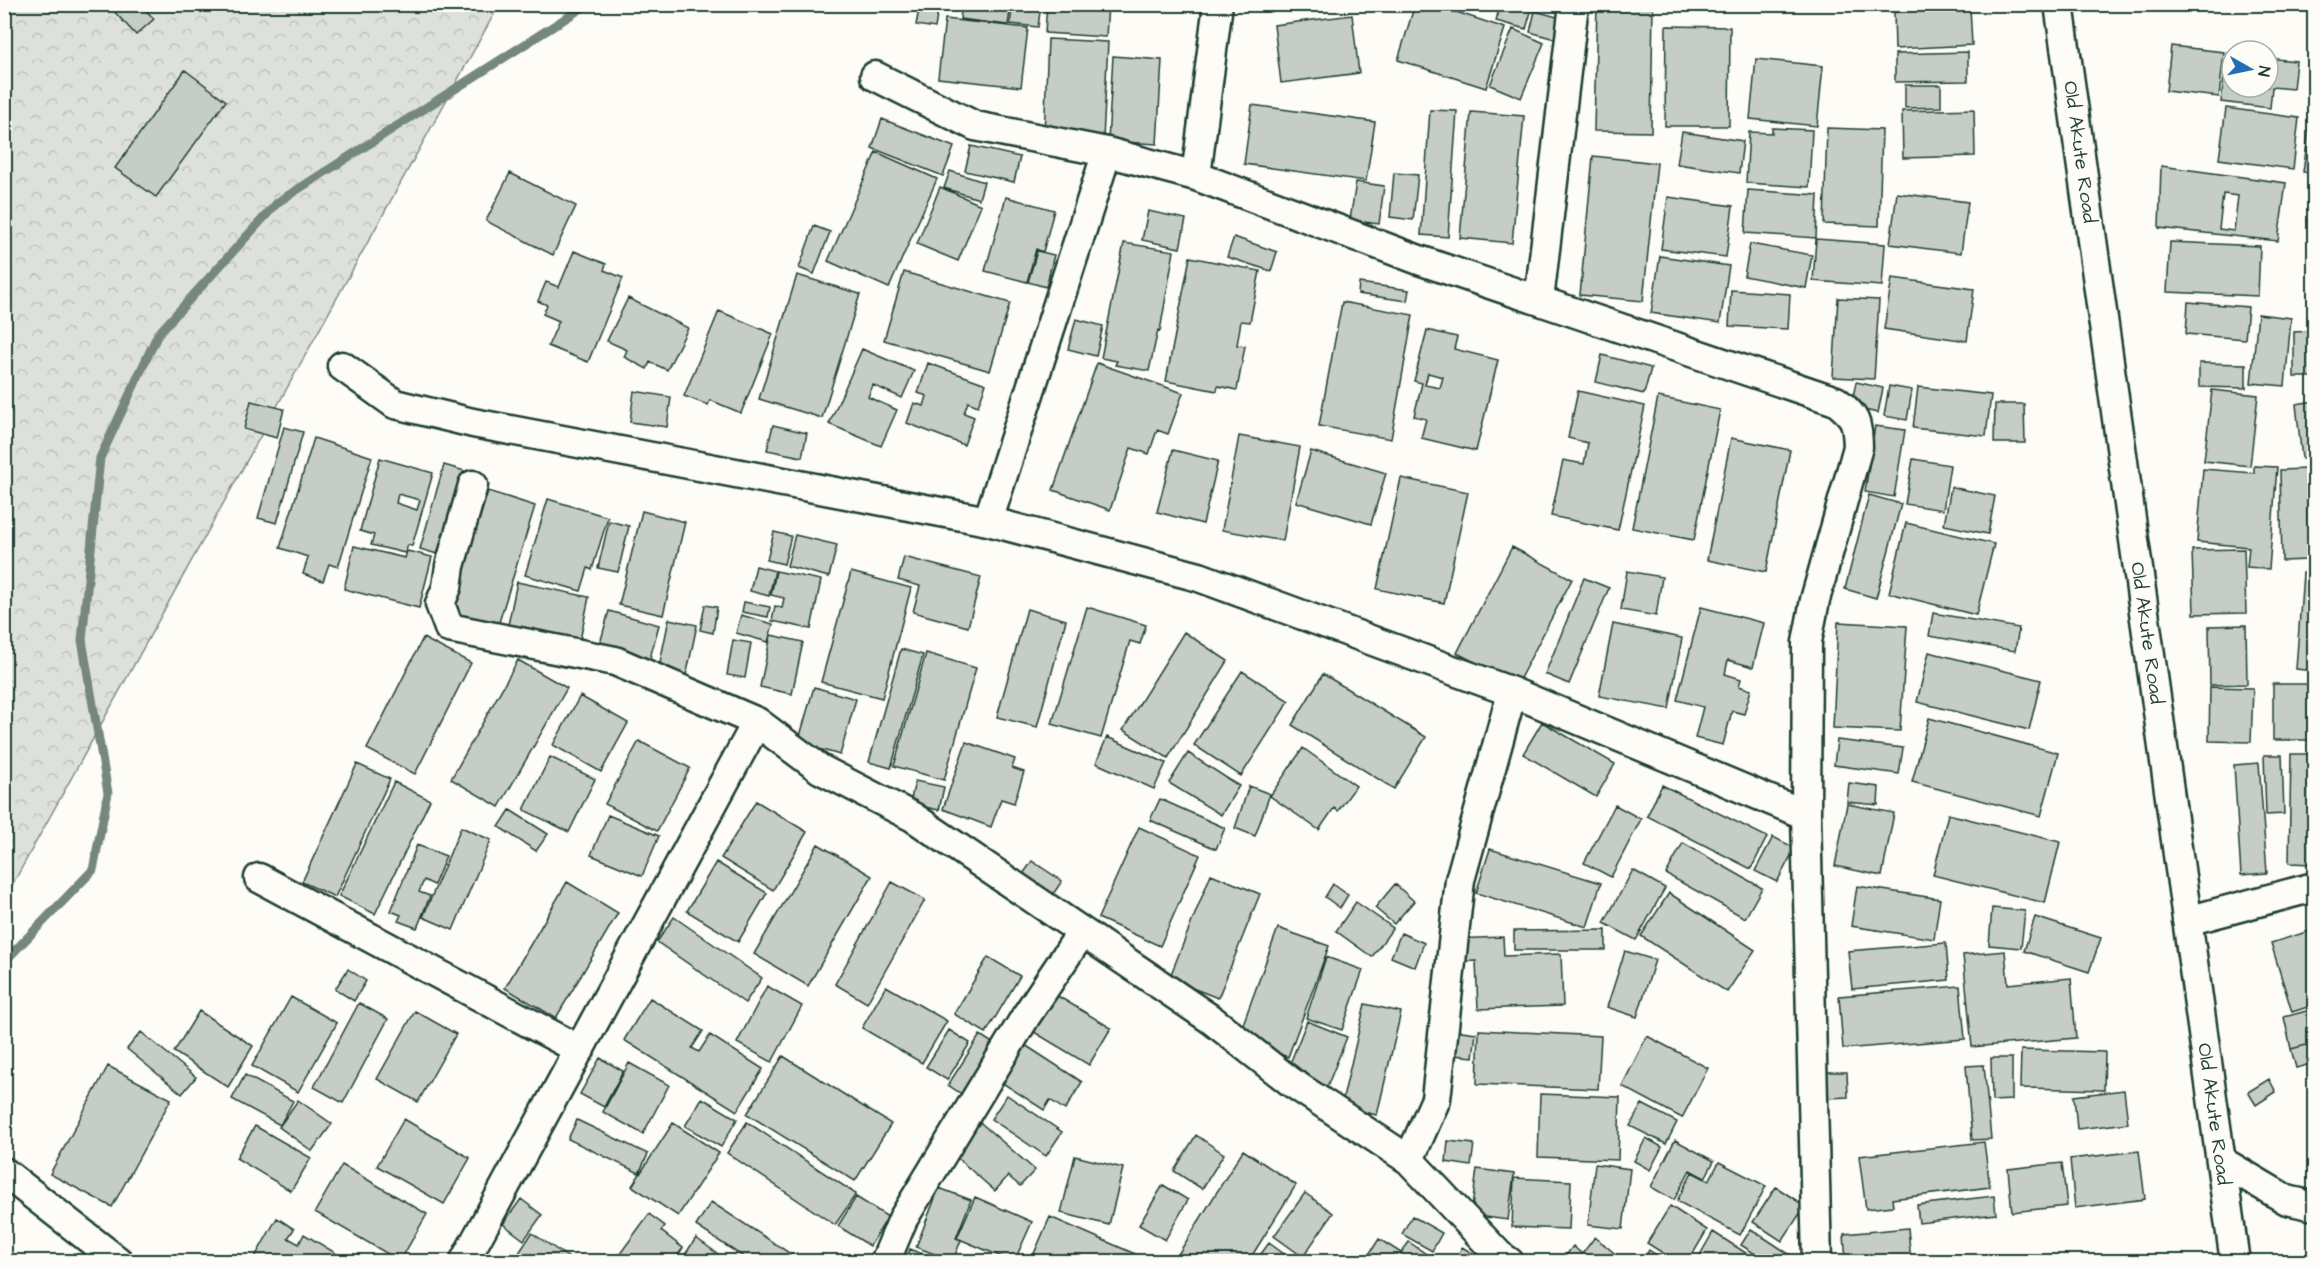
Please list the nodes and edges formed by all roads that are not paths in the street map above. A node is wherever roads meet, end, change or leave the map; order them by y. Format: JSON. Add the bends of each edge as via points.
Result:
{"nodes":[{"id":1,"x":1218,"y":4,"type":"edge"},
{"id":2,"x":1574,"y":4,"type":"edge"},
{"id":3,"x":2059,"y":4,"type":"edge"},
{"id":4,"x":875,"y":76,"type":"dead end"},
{"id":5,"x":1107,"y":152,"type":"junction"},
{"id":6,"x":1196,"y":176,"type":"junction"},
{"id":7,"x":1539,"y":300,"type":"junction"},
{"id":8,"x":342,"y":366,"type":"dead end"},
{"id":9,"x":473,"y":485,"type":"dead end"},
{"id":10,"x":988,"y":521,"type":"junction"},
{"id":11,"x":1512,"y":692,"type":"junction"},
{"id":12,"x":757,"y":722,"type":"junction"},
{"id":13,"x":1806,"y":815,"type":"junction"},
{"id":14,"x":259,"y":878,"type":"dead end"},
{"id":15,"x":2314,"y":887,"type":"edge"},
{"id":16,"x":2187,"y":921,"type":"junction"},
{"id":17,"x":1083,"y":932,"type":"junction"},
{"id":18,"x":580,"y":1050,"type":"junction"},
{"id":19,"x":1409,"y":1160,"type":"junction"},
{"id":20,"x":2221,"y":1161,"type":"junction"},
{"id":21,"x":4,"y":1172,"type":"edge"},
{"id":22,"x":2314,"y":1206,"type":"edge"},
{"id":23,"x":119,"y":1262,"type":"edge"},
{"id":24,"x":464,"y":1262,"type":"edge"},
{"id":25,"x":885,"y":1262,"type":"edge"},
{"id":26,"x":1509,"y":1262,"type":"edge"},
{"id":27,"x":1817,"y":1262,"type":"edge"},
{"id":28,"x":2235,"y":1262,"type":"edge"}],
"edges":[{"from":1,"to":6,"type":"street"},
{"from":2,"to":7,"type":"street"},
{"from":3,"to":16,"type":"street","name":"Old Akute Road"},
{"from":4,"to":5,"type":"street","via":[[975,126]]},
{"from":5,"to":6,"type":"street"},
{"from":5,"to":10,"type":"street"},
{"from":6,"to":7,"type":"street","via":[[1419,260]]},
{"from":7,"to":13,"type":"street","via":[[1836,401],[1851,413],[1858,447],[1807,642]]},
{"from":8,"to":10,"type":"street","via":[[395,404],[473,423]]},
{"from":9,"to":12,"type":"street","via":[[440,604],[448,628],[615,661]]},
{"from":10,"to":11,"type":"street","via":[[1199,577]]},
{"from":11,"to":13,"type":"street"},
{"from":11,"to":19,"type":"street","via":[[1460,880],[1436,1099]]},
{"from":12,"to":17,"type":"street","via":[[820,769],[913,817]]},
{"from":12,"to":18,"type":"street"},
{"from":13,"to":27,"type":"street"},
{"from":14,"to":18,"type":"street"},
{"from":15,"to":16,"type":"street"},
{"from":16,"to":20,"type":"street","name":"Old Akute Road"},
{"from":17,"to":19,"type":"street","via":[[1212,1020],[1291,1082]]},
{"from":17,"to":25,"type":"street","via":[[1026,1016],[909,1209]]},
{"from":18,"to":24,"type":"street"},
{"from":19,"to":26,"type":"street"},
{"from":20,"to":22,"type":"street","via":[[2287,1200]]},
{"from":20,"to":28,"type":"street","name":"Old Akute Road"},
{"from":21,"to":23,"type":"street"}]}
